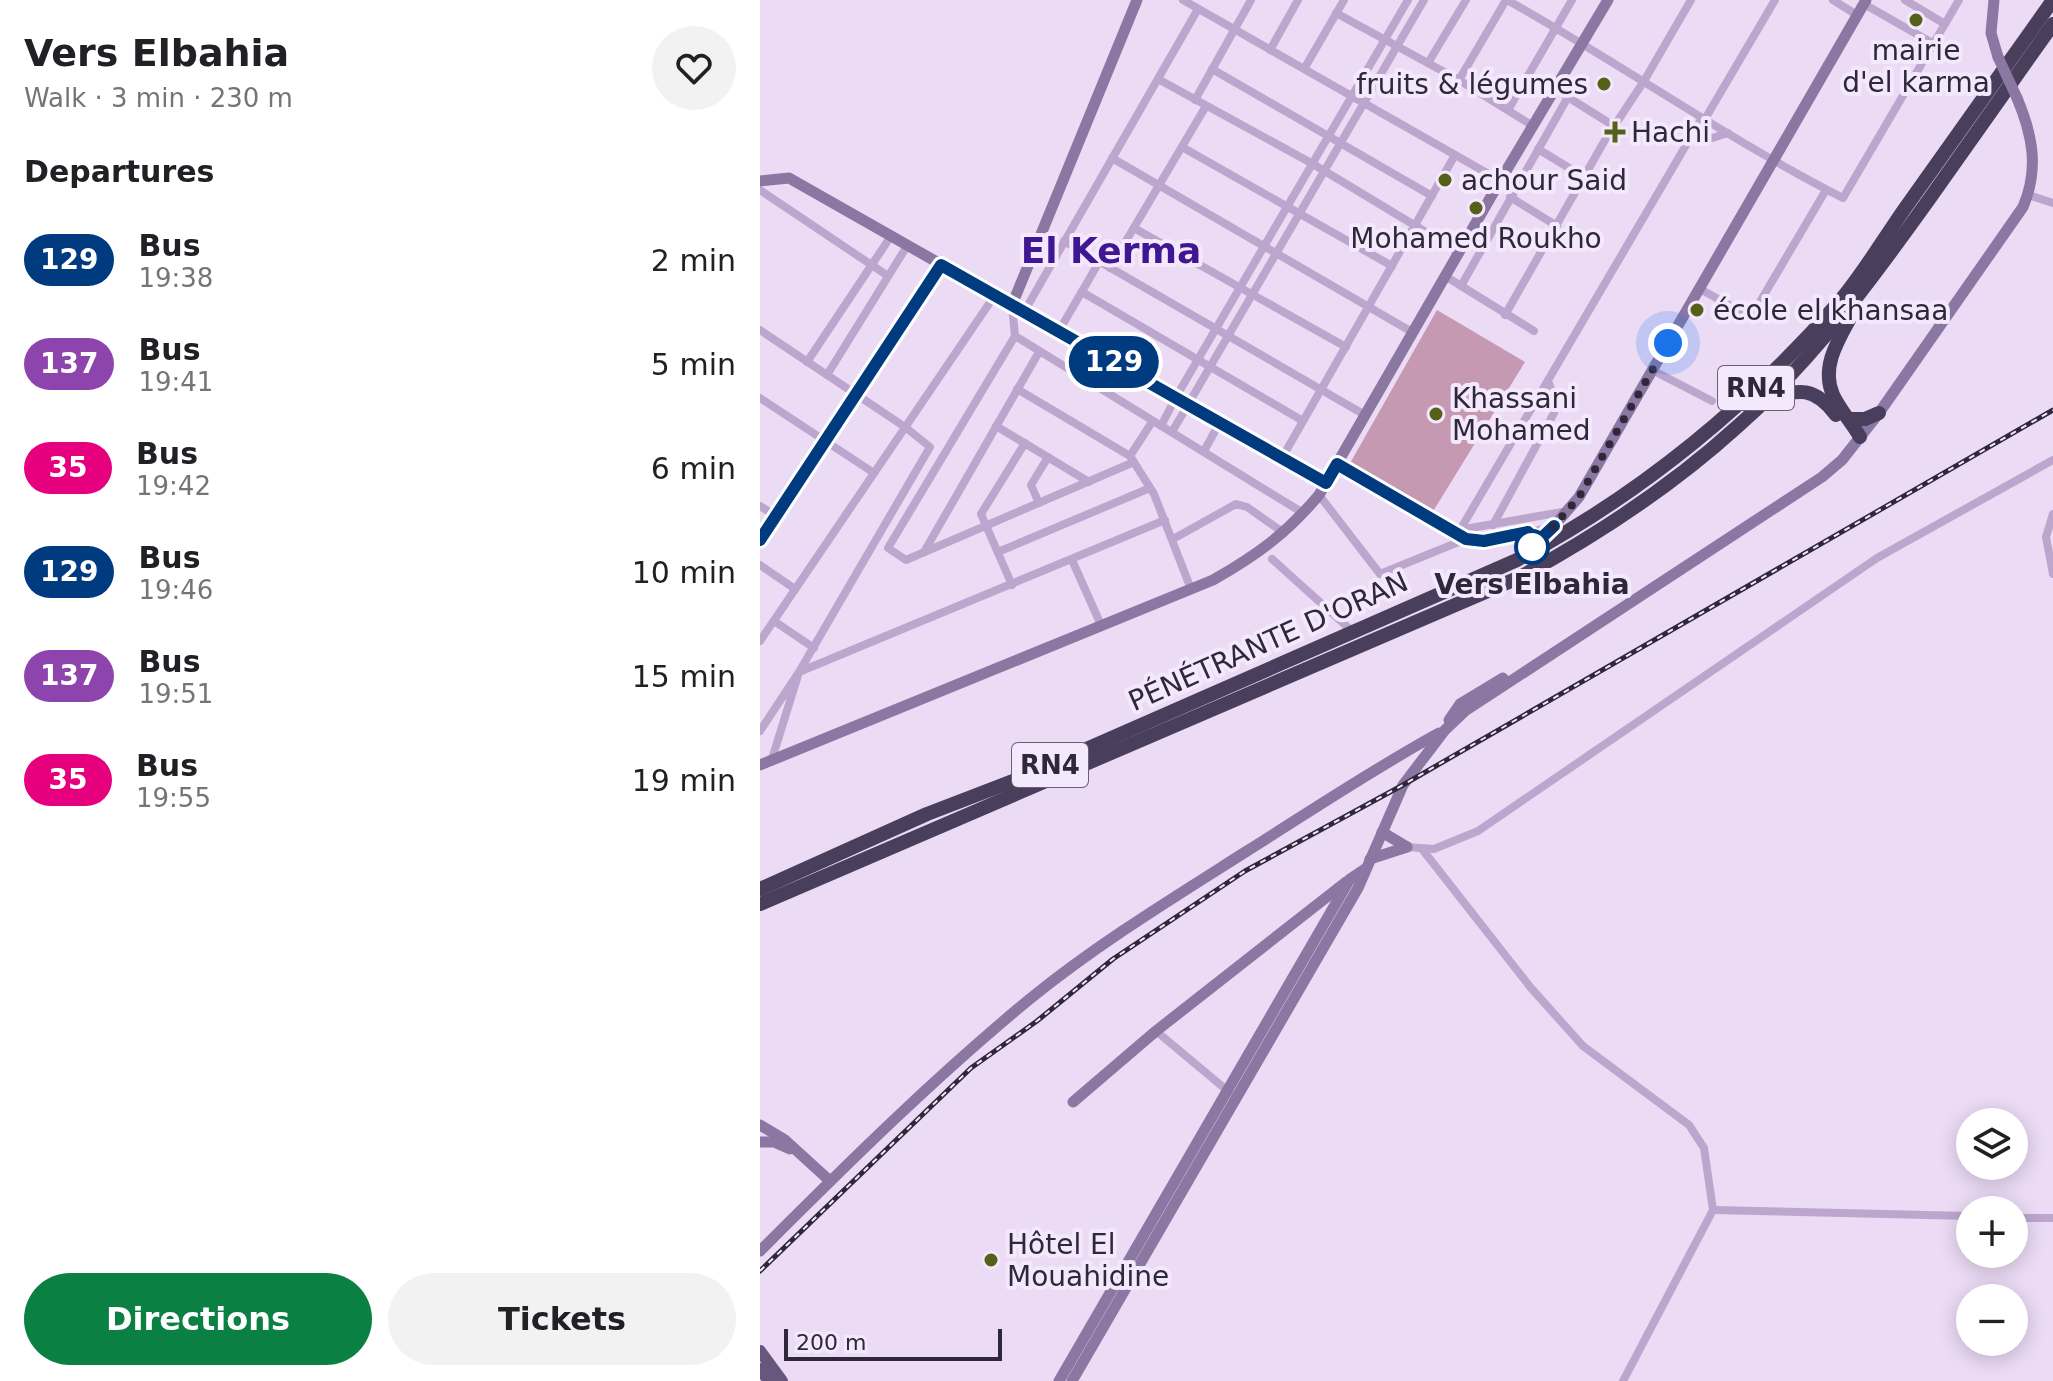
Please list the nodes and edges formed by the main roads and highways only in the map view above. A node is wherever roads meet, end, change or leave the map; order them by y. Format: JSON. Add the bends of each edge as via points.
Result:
{"nodes":[{"id":1,"x":2053,"y":0,"type":"edge"},
{"id":2,"x":2053,"y":24,"type":"edge"},
{"id":3,"x":1865,"y":288,"type":"junction"},
{"id":4,"x":1879,"y":413,"type":"road end"},
{"id":5,"x":1850,"y":419,"type":"junction"},
{"id":6,"x":1740,"y":425,"type":"junction"},
{"id":7,"x":857,"y":862,"type":"junction"},
{"id":8,"x":760,"y":889,"type":"edge"},
{"id":9,"x":760,"y":904,"type":"edge"},
{"id":10,"x":760,"y":912,"type":"edge"},
{"id":11,"x":760,"y":1351,"type":"edge"},
{"id":12,"x":760,"y":1369,"type":"edge"},
{"id":13,"x":769,"y":1381,"type":"edge"},
{"id":14,"x":782,"y":1381,"type":"edge"}],
"edges":[{"from":1,"to":8,"type":"highway","name":"PÉNÉTRANTE D'ORAN","number":"RN4","via":[[1840,301],[1715,426],[1644,481],[1517,560]]},
{"from":2,"to":3,"type":"highway","name":"PÉNÉTRANTE D'ORAN","number":"RN4"},
{"from":3,"to":5,"type":"highway","via":[[1829,366],[1829,385]]},
{"from":3,"to":6,"type":"highway","name":"PÉNÉTRANTE D'ORAN","number":"RN4"},
{"from":4,"to":5,"type":"highway"},
{"from":5,"to":6,"type":"highway","via":[[1858,441],[1821,397],[1808,392],[1783,394]]},
{"from":6,"to":7,"type":"highway","name":"PÉNÉTRANTE D'ORAN","number":"RN4","via":[[1624,514],[1518,578]]},
{"from":7,"to":9,"type":"highway","name":"PÉNÉTRANTE D'ORAN","number":"RN4"},
{"from":7,"to":10,"type":"highway"},
{"from":11,"to":14,"type":"main road"},
{"from":12,"to":13,"type":"main road"}]}
